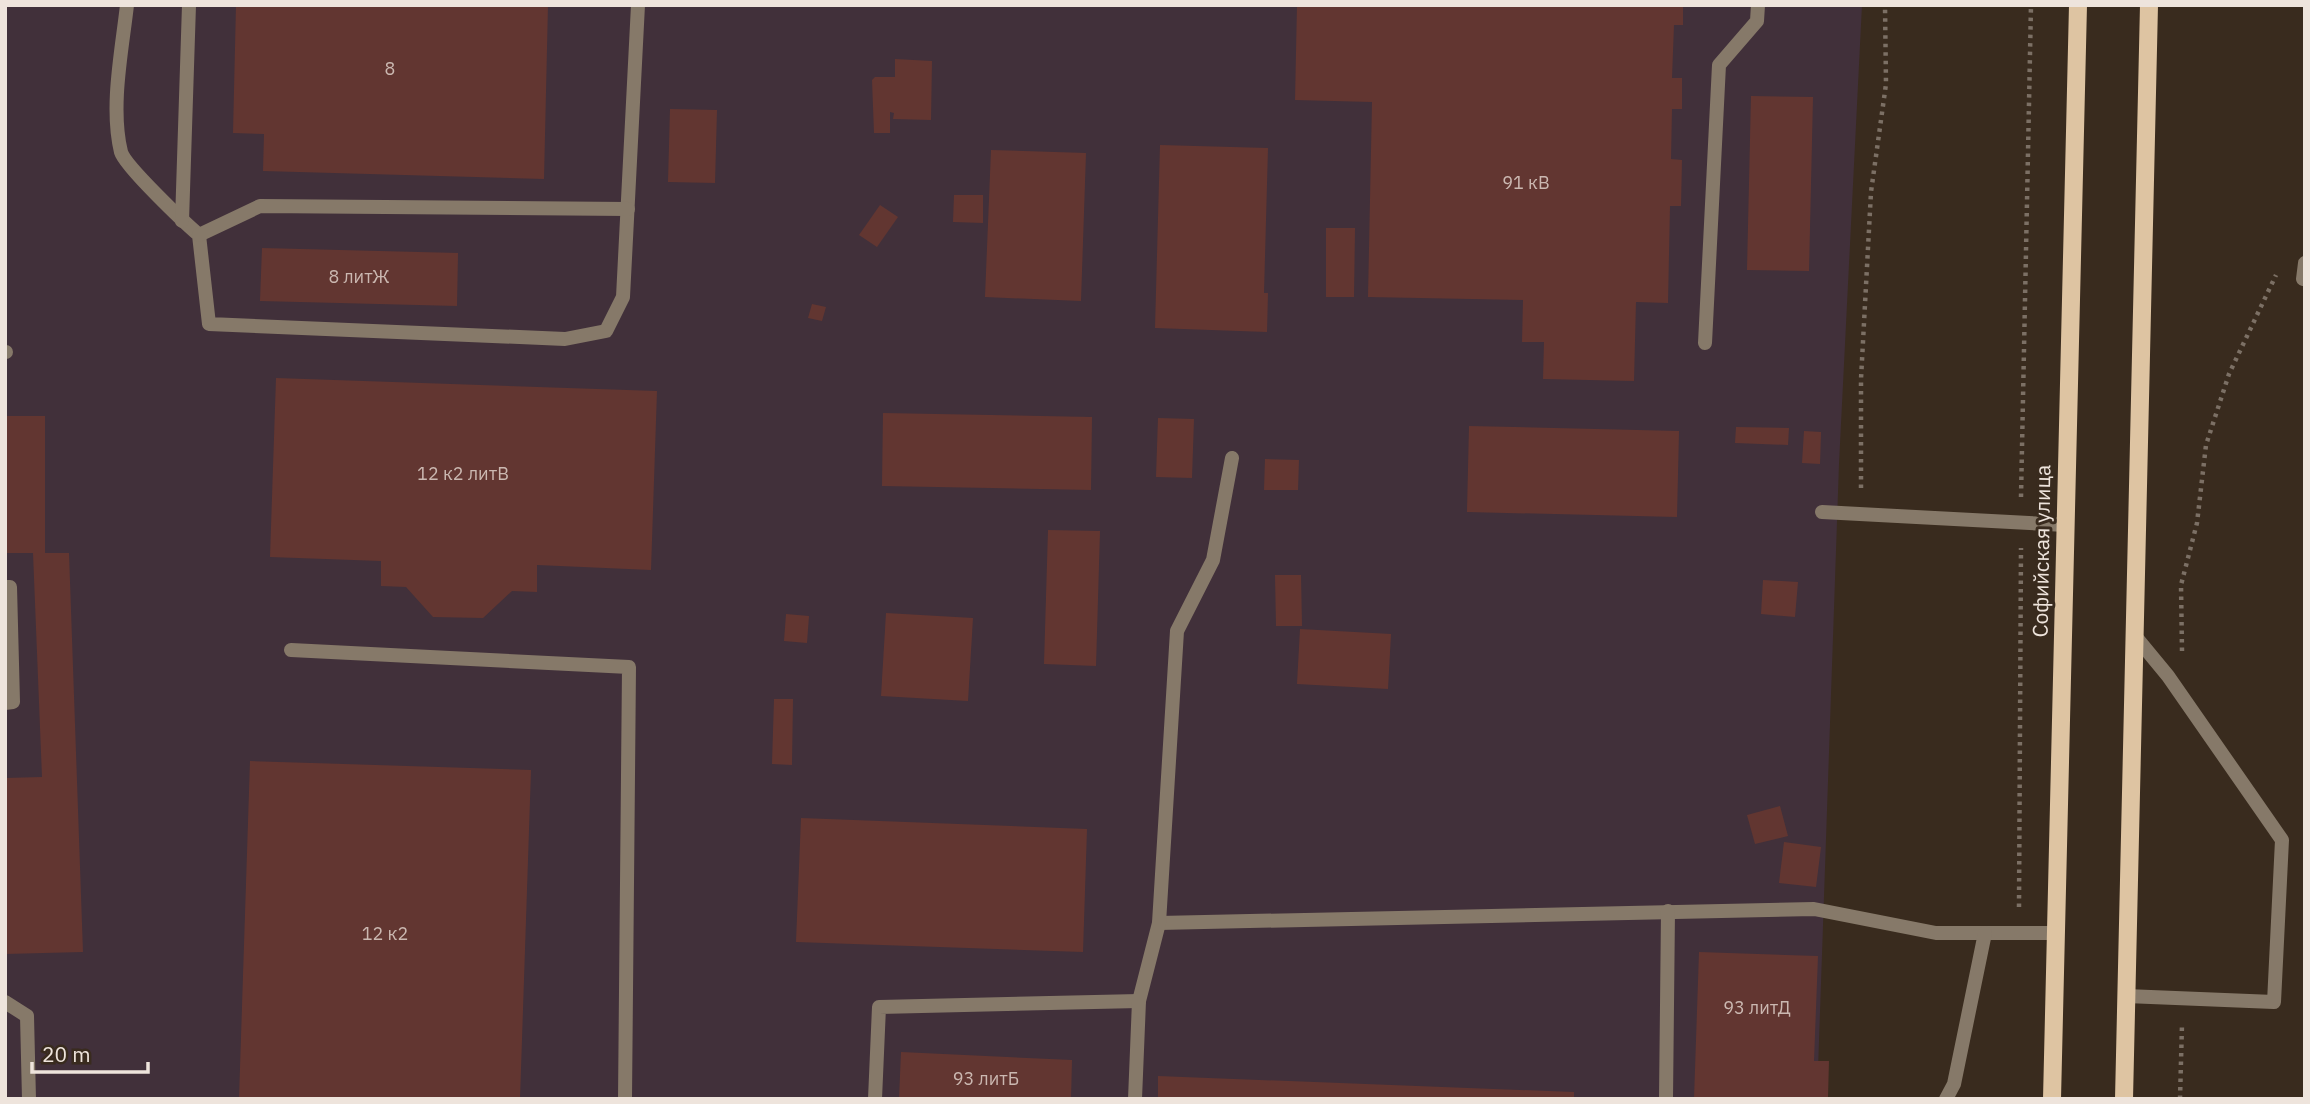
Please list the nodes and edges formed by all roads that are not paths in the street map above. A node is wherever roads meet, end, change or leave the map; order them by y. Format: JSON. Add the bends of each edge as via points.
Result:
{"nodes":[{"id":1,"x":127,"y":5,"type":"edge"},
{"id":2,"x":189,"y":5,"type":"edge"},
{"id":3,"x":638,"y":5,"type":"edge"},
{"id":4,"x":1758,"y":5,"type":"edge"},
{"id":5,"x":2078,"y":5,"type":"edge"},
{"id":6,"x":2149,"y":5,"type":"edge"},
{"id":7,"x":628,"y":209,"type":"junction"},
{"id":8,"x":182,"y":220,"type":"junction"},
{"id":9,"x":199,"y":235,"type":"junction"},
{"id":10,"x":2305,"y":263,"type":"edge"},
{"id":11,"x":2303,"y":279,"type":"edge"},
{"id":12,"x":1705,"y":343,"type":"dead end"},
{"id":13,"x":1232,"y":458,"type":"dead end"},
{"id":14,"x":1822,"y":512,"type":"dead end"},
{"id":15,"x":2065,"y":525,"type":"junction"},
{"id":16,"x":5,"y":587,"type":"edge"},
{"id":17,"x":2134,"y":636,"type":"junction"},
{"id":18,"x":291,"y":650,"type":"dead end"},
{"id":19,"x":5,"y":703,"type":"edge"},
{"id":20,"x":1668,"y":911,"type":"junction"},
{"id":21,"x":1159,"y":923,"type":"junction"},
{"id":22,"x":1986,"y":933,"type":"junction"},
{"id":23,"x":2056,"y":933,"type":"junction"},
{"id":24,"x":2126,"y":996,"type":"junction"},
{"id":25,"x":1139,"y":1001,"type":"junction"},
{"id":26,"x":5,"y":1002,"type":"edge"},
{"id":27,"x":29,"y":1099,"type":"edge"},
{"id":28,"x":625,"y":1099,"type":"edge"},
{"id":29,"x":875,"y":1099,"type":"edge"},
{"id":30,"x":1135,"y":1099,"type":"edge"},
{"id":31,"x":1666,"y":1099,"type":"edge"},
{"id":32,"x":1946,"y":1099,"type":"edge"},
{"id":33,"x":2052,"y":1099,"type":"edge"},
{"id":34,"x":2124,"y":1099,"type":"edge"}],
"edges":[{"from":1,"to":8,"type":"lane","via":[[117,89],[121,155]]},
{"from":2,"to":8,"type":"lane"},
{"from":3,"to":7,"type":"lane"},
{"from":4,"to":12,"type":"lane","via":[[1757,22],[1718,65]]},
{"from":5,"to":15,"type":"main road","name":"Софийская улица"},
{"from":6,"to":17,"type":"main road"},
{"from":7,"to":9,"type":"lane","via":[[260,206]]},
{"from":7,"to":9,"type":"lane","via":[[623,297],[606,331],[565,339],[209,324]]},
{"from":8,"to":9,"type":"lane"},
{"from":10,"to":11,"type":"lane"},
{"from":13,"to":21,"type":"lane","via":[[1213,560],[1177,631]]},
{"from":14,"to":15,"type":"lane"},
{"from":15,"to":23,"type":"main road","name":"Софийская улица"},
{"from":16,"to":19,"type":"lane","via":[[10,587],[13,702]]},
{"from":17,"to":24,"type":"main road"},
{"from":17,"to":24,"type":"lane","via":[[2185,700],[2282,840],[2274,1002]]},
{"from":18,"to":28,"type":"lane","via":[[629,667]]},
{"from":20,"to":21,"type":"lane"},
{"from":20,"to":22,"type":"lane","via":[[1814,909],[1936,933]]},
{"from":20,"to":31,"type":"lane"},
{"from":21,"to":25,"type":"lane"},
{"from":22,"to":23,"type":"lane"},
{"from":22,"to":32,"type":"lane","via":[[1954,1084]]},
{"from":23,"to":33,"type":"main road","name":"Софийская улица"},
{"from":24,"to":34,"type":"main road"},
{"from":25,"to":29,"type":"lane","via":[[879,1007]]},
{"from":25,"to":30,"type":"lane"},
{"from":26,"to":27,"type":"lane","via":[[27,1016]]}]}
